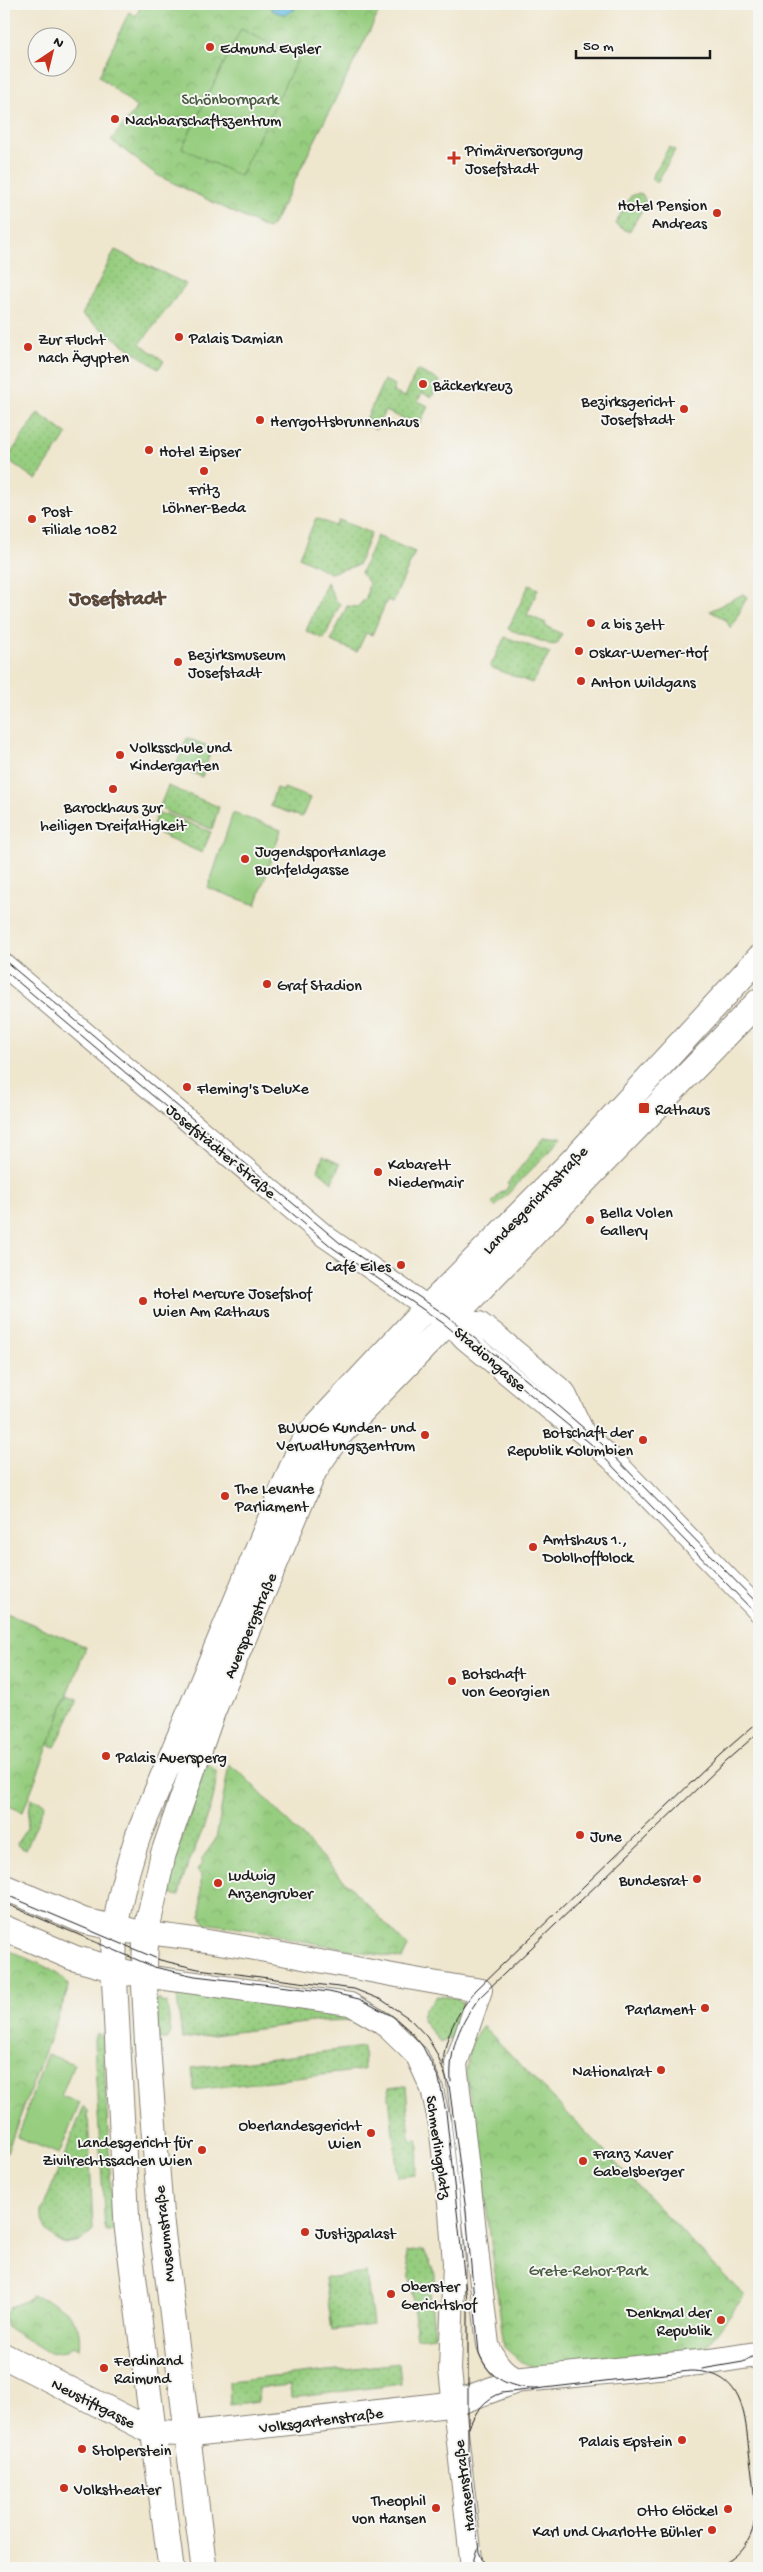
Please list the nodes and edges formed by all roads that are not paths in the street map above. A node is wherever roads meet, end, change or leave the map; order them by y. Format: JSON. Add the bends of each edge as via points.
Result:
{"nodes":[{"id":1,"x":759,"y":958,"type":"edge"},
{"id":2,"x":4,"y":965,"type":"edge"},
{"id":3,"x":759,"y":1001,"type":"edge"},
{"id":4,"x":428,"y":1307,"type":"junction"},
{"id":5,"x":449,"y":1322,"type":"junction"},
{"id":6,"x":759,"y":1611,"type":"edge"},
{"id":7,"x":4,"y":1886,"type":"edge"},
{"id":8,"x":4,"y":1928,"type":"edge"},
{"id":9,"x":115,"y":1929,"type":"junction"},
{"id":10,"x":146,"y":1933,"type":"junction"},
{"id":11,"x":114,"y":1970,"type":"junction"},
{"id":12,"x":144,"y":1976,"type":"junction"},
{"id":13,"x":759,"y":2354,"type":"edge"},
{"id":14,"x":4,"y":2356,"type":"edge"},
{"id":15,"x":518,"y":2380,"type":"junction"},
{"id":16,"x":453,"y":2404,"type":"junction"},
{"id":17,"x":153,"y":2432,"type":"junction"},
{"id":18,"x":188,"y":2434,"type":"junction"},
{"id":19,"x":195,"y":2490,"type":"junction"},
{"id":20,"x":171,"y":2568,"type":"edge"},
{"id":21,"x":204,"y":2568,"type":"edge"},
{"id":22,"x":472,"y":2568,"type":"edge"}],
"edges":[{"from":1,"to":4,"type":"main road","name":"Landesgerichtsstraße","via":[[639,1090]]},
{"from":2,"to":4,"type":"street","name":"Josefstädter Straße","via":[[326,1237]]},
{"from":3,"to":5,"type":"main road","name":"Landesgerichtsstraße"},
{"from":4,"to":5,"type":"street","name":"Josefstädter Straße"},
{"from":4,"to":9,"type":"main road","name":"Auerspergstraße","via":[[317,1425],[295,1457],[138,1836],[124,1879]]},
{"from":5,"to":6,"type":"street","name":"Stadiongasse","via":[[479,1323],[564,1392],[583,1433]]},
{"from":5,"to":10,"type":"main road","name":"Auerspergstraße","via":[[337,1437],[314,1471],[212,1713],[163,1855]]},
{"from":7,"to":9,"type":"main road","via":[[75,1918]]},
{"from":8,"to":11,"type":"main road","via":[[74,1958]]},
{"from":9,"to":10,"type":"main road"},
{"from":9,"to":11,"type":"main road","name":"Museumstraße"},
{"from":10,"to":12,"type":"main road","name":"Auerspergstraße"},
{"from":10,"to":15,"type":"street","name":"Schmerlingplatz","via":[[291,1954],[481,1990],[456,2064],[488,2345],[495,2362]]},
{"from":11,"to":12,"type":"main road"},
{"from":11,"to":17,"type":"main road","name":"Museumstraße","via":[[127,2226]]},
{"from":12,"to":16,"type":"street","name":"Schmerlingplatz","via":[[350,2004],[383,2023],[417,2056],[436,2107],[450,2212],[454,2262],[450,2370]]},
{"from":12,"to":18,"type":"main road","name":"Museumstraße","via":[[161,2221]]},
{"from":13,"to":15,"type":"main road"},
{"from":14,"to":17,"type":"main road","name":"Neustiftgasse"},
{"from":15,"to":16,"type":"main road"},
{"from":16,"to":18,"type":"main road","name":"Volksgartenstraße"},
{"from":16,"to":22,"type":"street","name":"Hansenstraße"},
{"from":17,"to":18,"type":"main road","name":"Neustiftgasse"},
{"from":17,"to":19,"type":"main road","name":"Museumstraße"},
{"from":17,"to":20,"type":"main road","name":"Museumstraße"},
{"from":18,"to":19,"type":"main road","name":"Museumstraße"},
{"from":19,"to":21,"type":"main road","name":"Museumstraße"}]}
